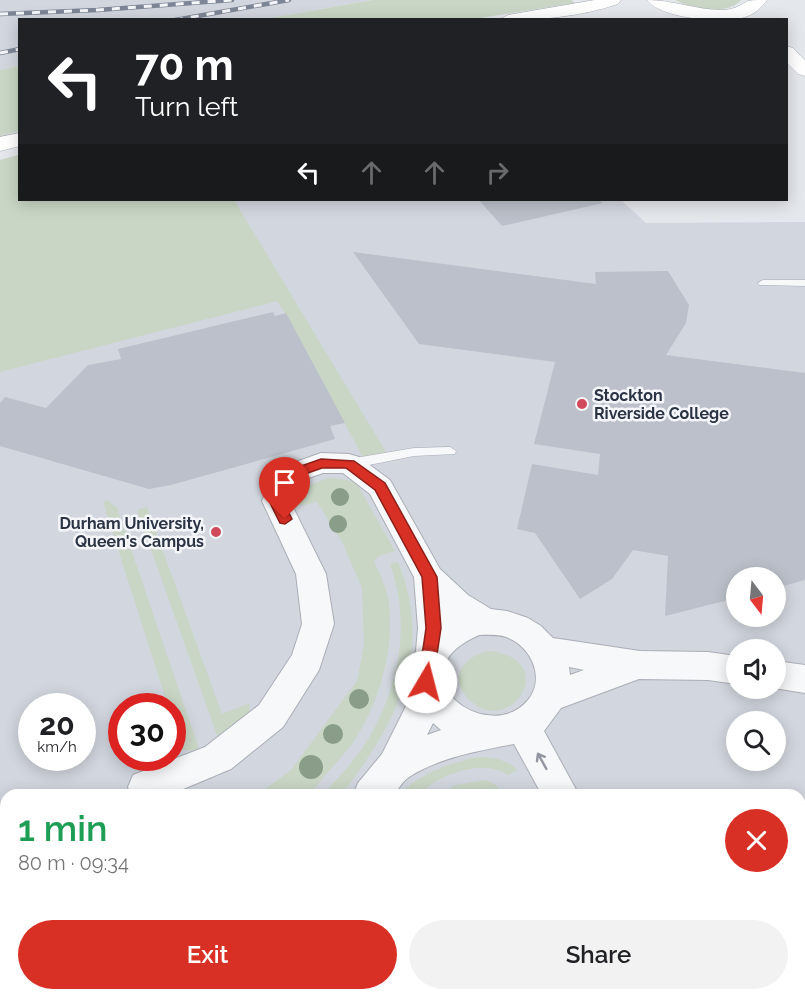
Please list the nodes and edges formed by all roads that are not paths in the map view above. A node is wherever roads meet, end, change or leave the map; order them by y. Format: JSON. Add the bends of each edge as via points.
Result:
{"nodes":[{"id":1,"x":618,"y":4,"type":"edge"},
{"id":2,"x":651,"y":5,"type":"edge"},
{"id":3,"x":757,"y":9,"type":"edge"},
{"id":4,"x":704,"y":15,"type":"junction"},
{"id":5,"x":521,"y":18,"type":"edge"},
{"id":6,"x":719,"y":18,"type":"edge"},
{"id":7,"x":788,"y":54,"type":"edge"},
{"id":8,"x":805,"y":70,"type":"edge"},
{"id":9,"x":18,"y":140,"type":"edge"},
{"id":10,"x":0,"y":144,"type":"edge"},
{"id":11,"x":763,"y":283,"type":"dead end"},
{"id":12,"x":805,"y":283,"type":"edge"},
{"id":13,"x":450,"y":451,"type":"dead end"},
{"id":14,"x":349,"y":464,"type":"junction"},
{"id":15,"x":429,"y":577,"type":"junction"},
{"id":16,"x":485,"y":622,"type":"junction"},
{"id":17,"x":431,"y":649,"type":"junction"},
{"id":18,"x":545,"y":650,"type":"junction"},
{"id":19,"x":640,"y":664,"type":"junction"},
{"id":20,"x":726,"y":669,"type":"edge"},
{"id":21,"x":786,"y":676,"type":"edge"},
{"id":22,"x":805,"y":679,"type":"edge"},
{"id":23,"x":430,"y":692,"type":"junction"},
{"id":24,"x":550,"y":697,"type":"junction"},
{"id":25,"x":510,"y":729,"type":"junction"},
{"id":26,"x":395,"y":766,"type":"junction"},
{"id":27,"x":146,"y":787,"type":"dead end"},
{"id":28,"x":376,"y":789,"type":"edge"},
{"id":29,"x":556,"y":789,"type":"edge"}],
"edges":[{"from":1,"to":5,"type":"street"},
{"from":2,"to":4,"type":"street"},
{"from":3,"to":4,"type":"street"},
{"from":4,"to":6,"type":"street"},
{"from":7,"to":8,"type":"street"},
{"from":9,"to":10,"type":"street"},
{"from":11,"to":12,"type":"lane"},
{"from":13,"to":14,"type":"lane","via":[[414,452]]},
{"from":14,"to":15,"type":"street","via":[[380,487]]},
{"from":14,"to":27,"type":"street","via":[[321,463],[286,476],[276,501],[311,574],[318,624],[307,660],[271,716],[218,758]]},
{"from":15,"to":16,"type":"street","via":[[457,604]]},
{"from":15,"to":17,"type":"street","via":[[434,628]]},
{"from":16,"to":17,"type":"street","via":[[458,627]]},
{"from":16,"to":18,"type":"street","via":[[515,627],[532,636]]},
{"from":17,"to":23,"type":"street","via":[[426,665]]},
{"from":18,"to":19,"type":"street"},
{"from":18,"to":24,"type":"street","via":[[553,666]]},
{"from":19,"to":20,"type":"street"},
{"from":19,"to":24,"type":"street"},
{"from":21,"to":22,"type":"street"},
{"from":23,"to":25,"type":"street","via":[[445,714],[460,723],[478,729]]},
{"from":23,"to":26,"type":"street"},
{"from":24,"to":25,"type":"street","via":[[548,704]]},
{"from":25,"to":26,"type":"street","via":[[445,744]]},
{"from":29,"to":25,"type":"street","one_way":true},
{"from":26,"to":28,"type":"street"}]}
